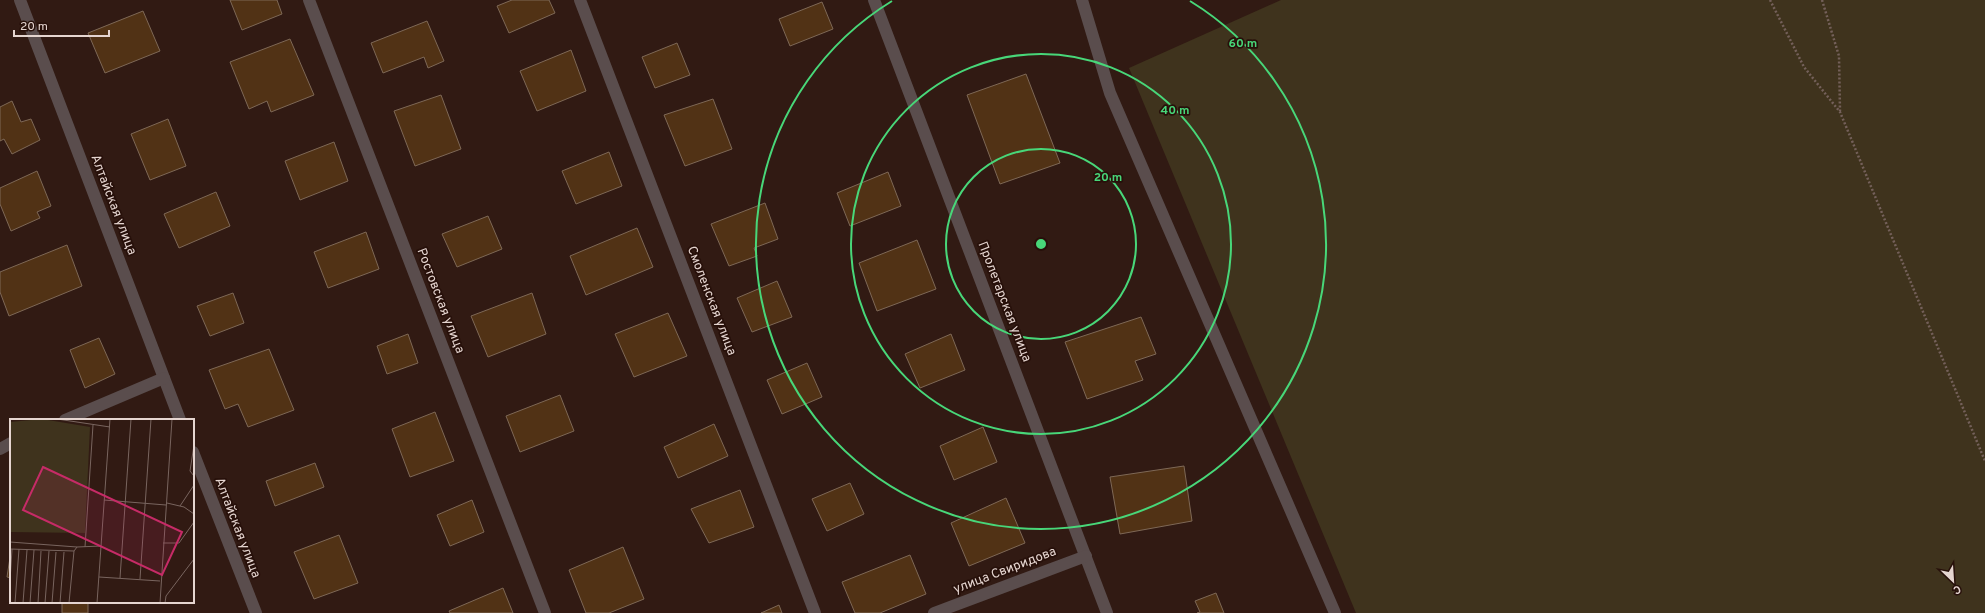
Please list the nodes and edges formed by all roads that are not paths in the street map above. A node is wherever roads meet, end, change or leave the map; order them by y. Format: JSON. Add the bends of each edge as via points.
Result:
{"nodes":[{"id":1,"x":20,"y":0,"type":"edge"},
{"id":2,"x":309,"y":0,"type":"edge"},
{"id":3,"x":580,"y":0,"type":"edge"},
{"id":4,"x":874,"y":0,"type":"edge"},
{"id":5,"x":1082,"y":0,"type":"edge"},
{"id":6,"x":164,"y":378,"type":"junction"},
{"id":7,"x":67,"y":419,"type":"edge"},
{"id":8,"x":180,"y":419,"type":"edge"},
{"id":9,"x":10,"y":443,"type":"edge"},
{"id":10,"x":0,"y":449,"type":"edge"},
{"id":11,"x":194,"y":455,"type":"edge"},
{"id":12,"x":1086,"y":556,"type":"junction"},
{"id":13,"x":256,"y":613,"type":"edge"},
{"id":14,"x":545,"y":613,"type":"edge"},
{"id":15,"x":815,"y":613,"type":"edge"},
{"id":16,"x":934,"y":613,"type":"edge"},
{"id":17,"x":1107,"y":613,"type":"edge"},
{"id":18,"x":1335,"y":613,"type":"edge"}],
"edges":[{"from":1,"to":6,"type":"street","name":"Алтайская улица"},
{"from":2,"to":14,"type":"street","name":"Ростовская улица"},
{"from":3,"to":15,"type":"street","name":"Смоленская улица"},
{"from":4,"to":12,"type":"street","name":"Пролетарская улица"},
{"from":5,"to":18,"type":"street","via":[[1110,92]]},
{"from":6,"to":7,"type":"street"},
{"from":6,"to":8,"type":"street","name":"Алтайская улица"},
{"from":9,"to":10,"type":"street"},
{"from":11,"to":13,"type":"street","name":"Алтайская улица"},
{"from":12,"to":16,"type":"street","name":"улица Свиридова"},
{"from":12,"to":17,"type":"street","name":"Пролетарская улица"}]}
